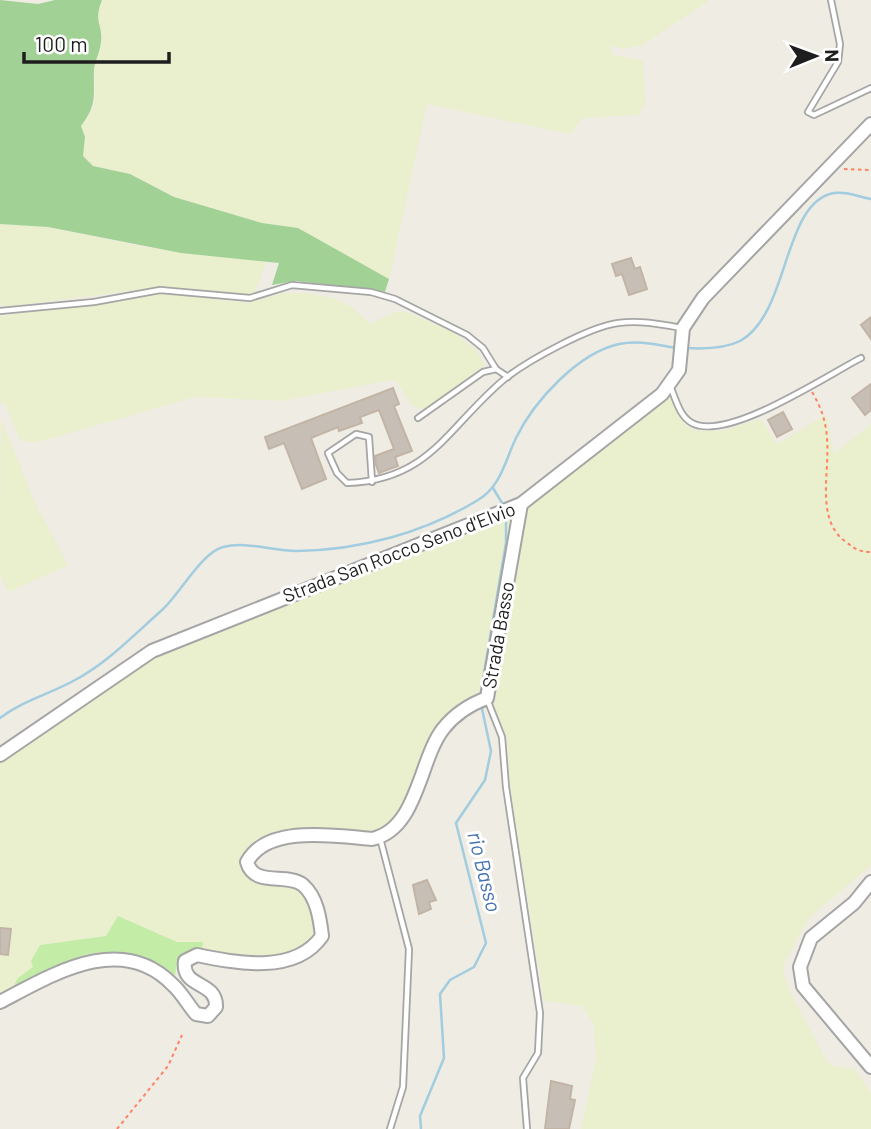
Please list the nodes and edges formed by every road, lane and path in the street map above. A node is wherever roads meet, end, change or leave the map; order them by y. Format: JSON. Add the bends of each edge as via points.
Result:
{"nodes":[{"id":1,"x":831,"y":0,"type":"edge"},
{"id":2,"x":871,"y":88,"type":"edge"},
{"id":3,"x":871,"y":124,"type":"edge"},
{"id":4,"x":827,"y":169,"type":"junction"},
{"id":5,"x":871,"y":170,"type":"edge"},
{"id":6,"x":0,"y":311,"type":"edge"},
{"id":7,"x":683,"y":332,"type":"junction"},
{"id":8,"x":860,"y":358,"type":"dead end"},
{"id":9,"x":496,"y":369,"type":"junction"},
{"id":10,"x":508,"y":377,"type":"junction"},
{"id":11,"x":672,"y":383,"type":"junction"},
{"id":12,"x":808,"y":385,"type":"junction"},
{"id":13,"x":418,"y":418,"type":"dead end"},
{"id":14,"x":372,"y":482,"type":"junction"},
{"id":15,"x":511,"y":509,"type":"junction"},
{"id":16,"x":871,"y":552,"type":"edge"},
{"id":17,"x":482,"y":700,"type":"junction"},
{"id":18,"x":0,"y":755,"type":"edge"},
{"id":19,"x":380,"y":837,"type":"junction"},
{"id":20,"x":871,"y":882,"type":"edge"},
{"id":21,"x":0,"y":1002,"type":"edge"},
{"id":22,"x":182,"y":1035,"type":"dead end"},
{"id":23,"x":871,"y":1067,"type":"edge"},
{"id":24,"x":117,"y":1129,"type":"edge"},
{"id":25,"x":390,"y":1129,"type":"edge"},
{"id":26,"x":527,"y":1129,"type":"edge"}],
"edges":[{"from":1,"to":2,"type":"lane","via":[[840,44],[838,62],[808,112],[814,115]]},
{"from":3,"to":4,"type":"street"},
{"from":4,"to":5,"type":"path"},
{"from":4,"to":7,"type":"street","via":[[704,298]]},
{"from":6,"to":9,"type":"lane","via":[[160,290],[250,298],[292,285],[316,285],[371,292],[447,323],[483,348]]},
{"from":7,"to":10,"type":"lane","via":[[645,321],[614,323]]},
{"from":7,"to":11,"type":"street","via":[[681,362]]},
{"from":8,"to":12,"type":"lane"},
{"from":9,"to":10,"type":"lane"},
{"from":9,"to":13,"type":"lane","via":[[483,372]]},
{"from":10,"to":14,"type":"lane","via":[[422,461]]},
{"from":11,"to":12,"type":"lane","via":[[680,412],[689,422],[721,428]]},
{"from":11,"to":15,"type":"street","name":"Strada San Rocco Seno d'Elvio"},
{"from":12,"to":16,"type":"path","via":[[822,409],[827,439],[827,513],[834,534],[860,552]]},
{"from":14,"to":14,"type":"lane","via":[[347,483],[328,453],[356,434],[369,437]]},
{"from":15,"to":17,"type":"street","name":"Strada Basso"},
{"from":15,"to":18,"type":"street","name":"Strada San Rocco Seno d'Elvio","via":[[152,651]]},
{"from":17,"to":19,"type":"street","name":"Strada Basso","via":[[442,730],[409,804],[399,821]]},
{"from":17,"to":26,"type":"lane","via":[[505,757],[540,1013],[538,1053],[523,1078]]},
{"from":19,"to":21,"type":"street","via":[[301,834],[253,851],[247,862],[257,876],[294,880],[309,891],[319,913],[322,936],[313,949],[268,962],[244,965],[197,955],[185,961],[188,978],[217,997],[208,1016],[196,1014],[173,984],[155,971],[125,960],[79,963]]},
{"from":19,"to":25,"type":"lane","via":[[409,949],[403,1087]]},
{"from":20,"to":23,"type":"street","via":[[854,903],[810,938],[800,967],[803,986]]},
{"from":22,"to":24,"type":"path","via":[[169,1066]]}]}
